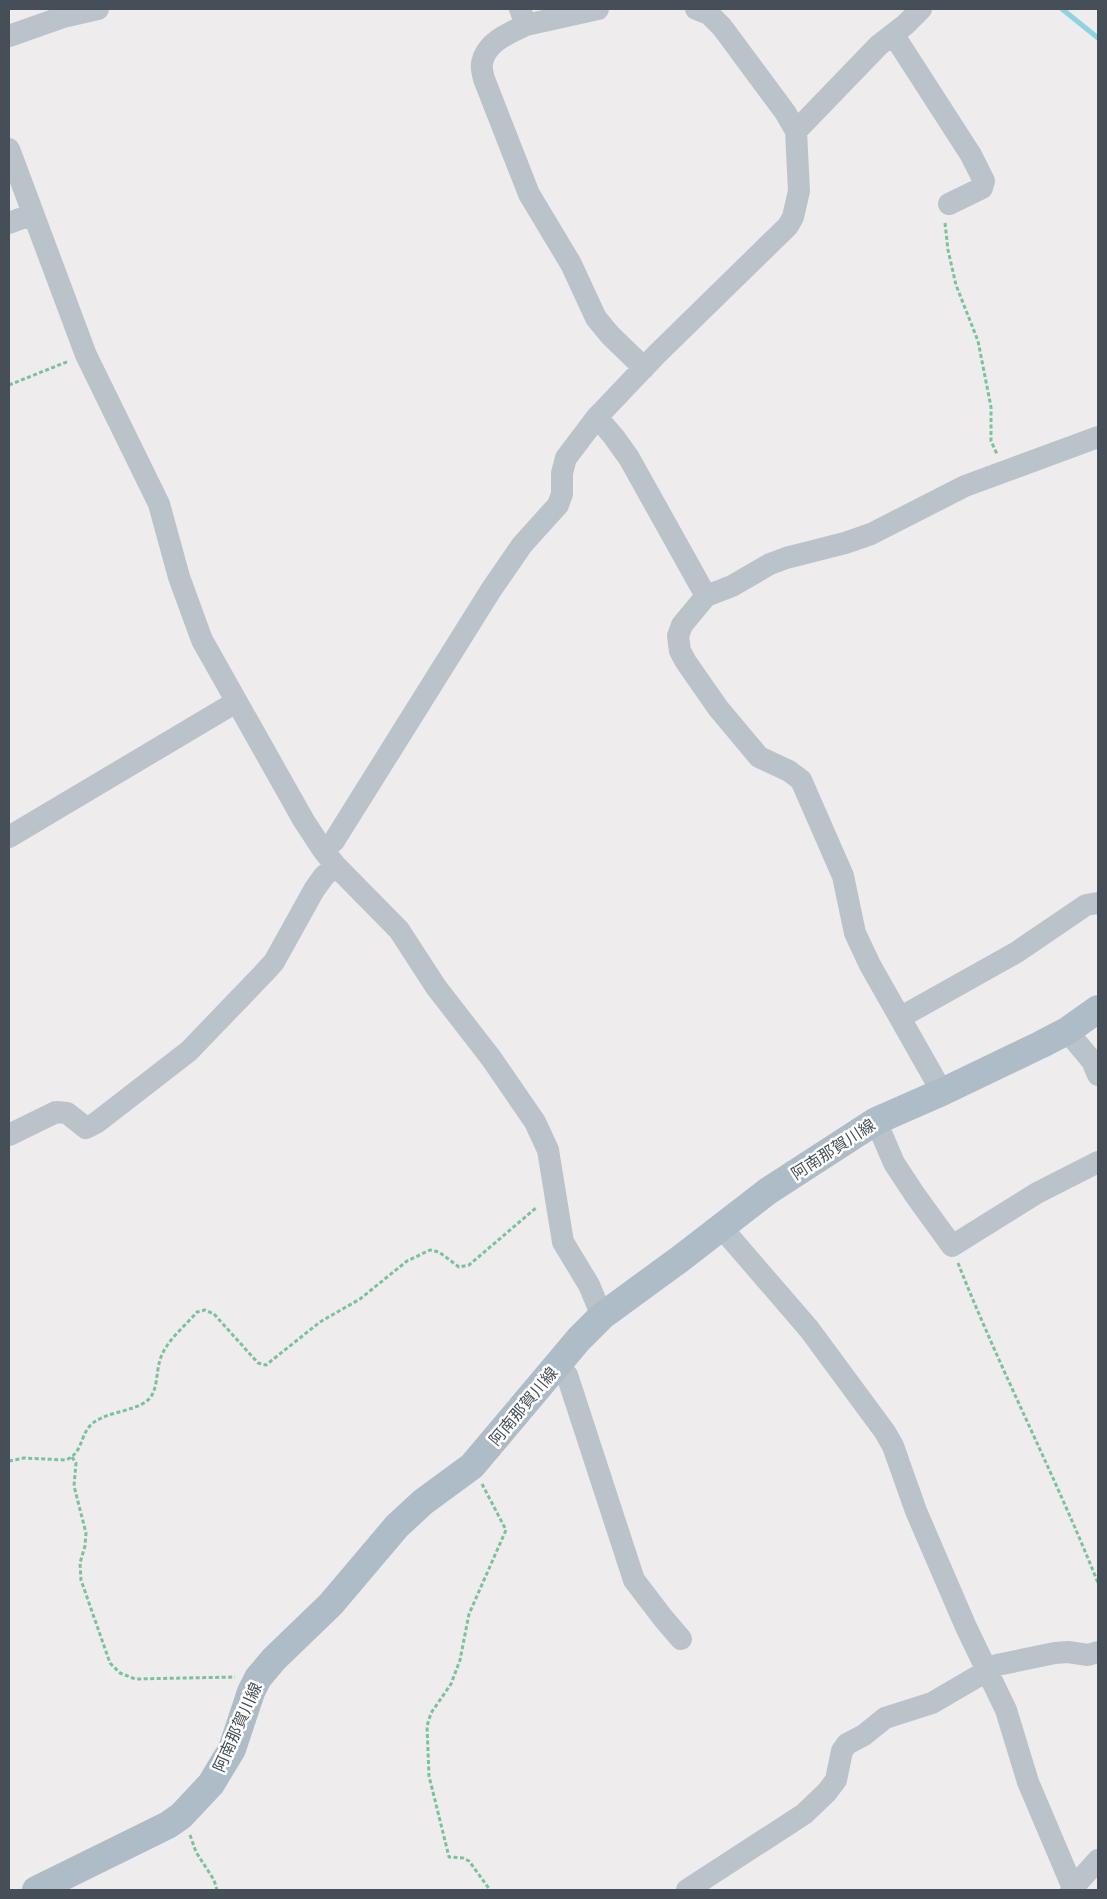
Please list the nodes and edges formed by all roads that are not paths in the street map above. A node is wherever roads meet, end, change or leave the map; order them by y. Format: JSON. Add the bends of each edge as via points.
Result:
{"nodes":[{"id":1,"x":98,"y":9,"type":"edge"},
{"id":2,"x":598,"y":9,"type":"edge"},
{"id":3,"x":696,"y":9,"type":"edge"},
{"id":4,"x":921,"y":9,"type":"edge"},
{"id":5,"x":523,"y":17,"type":"edge"},
{"id":6,"x":893,"y":34,"type":"junction"},
{"id":7,"x":9,"y":36,"type":"edge"},
{"id":8,"x":796,"y":131,"type":"junction"},
{"id":9,"x":9,"y":149,"type":"edge"},
{"id":10,"x":949,"y":204,"type":"road end"},
{"id":11,"x":33,"y":214,"type":"junction"},
{"id":12,"x":9,"y":223,"type":"edge"},
{"id":13,"x":644,"y":368,"type":"junction"},
{"id":14,"x":597,"y":417,"type":"junction"},
{"id":15,"x":1098,"y":436,"type":"edge"},
{"id":16,"x":706,"y":596,"type":"junction"},
{"id":17,"x":236,"y":702,"type":"junction"},
{"id":18,"x":9,"y":837,"type":"edge"},
{"id":19,"x":330,"y":858,"type":"junction"},
{"id":20,"x":1098,"y":903,"type":"edge"},
{"id":21,"x":1098,"y":1010,"type":"edge"},
{"id":22,"x":901,"y":1017,"type":"junction"},
{"id":23,"x":1067,"y":1031,"type":"junction"},
{"id":24,"x":1098,"y":1075,"type":"edge"},
{"id":25,"x":942,"y":1092,"type":"junction"},
{"id":26,"x":876,"y":1120,"type":"junction"},
{"id":27,"x":9,"y":1135,"type":"edge"},
{"id":28,"x":1098,"y":1162,"type":"edge"},
{"id":29,"x":722,"y":1227,"type":"junction"},
{"id":30,"x":602,"y":1316,"type":"junction"},
{"id":31,"x":557,"y":1367,"type":"junction"},
{"id":32,"x":681,"y":1639,"type":"dead end"},
{"id":33,"x":1098,"y":1652,"type":"edge"},
{"id":34,"x":986,"y":1671,"type":"junction"},
{"id":35,"x":1098,"y":1860,"type":"edge"},
{"id":36,"x":1073,"y":1888,"type":"edge"},
{"id":37,"x":36,"y":1890,"type":"edge"},
{"id":38,"x":687,"y":1890,"type":"edge"}],
"edges":[{"from":1,"to":7,"type":"street","via":[[63,17]]},
{"from":2,"to":5,"type":"street"},
{"from":3,"to":8,"type":"street","via":[[709,14],[722,27]]},
{"from":4,"to":6,"type":"street"},
{"from":5,"to":13,"type":"street","via":[[489,50],[481,64],[484,79],[529,194],[571,264],[596,318]]},
{"from":6,"to":8,"type":"street"},
{"from":6,"to":10,"type":"street","via":[[971,154],[984,181],[982,188]]},
{"from":8,"to":13,"type":"street","via":[[799,191],[788,226]]},
{"from":9,"to":11,"type":"street"},
{"from":11,"to":12,"type":"street"},
{"from":11,"to":17,"type":"street","via":[[86,355],[159,504],[179,577],[202,640]]},
{"from":13,"to":14,"type":"street"},
{"from":14,"to":16,"type":"street","via":[[629,458]]},
{"from":14,"to":19,"type":"street","via":[[566,458],[558,505],[522,545],[491,590],[334,841]]},
{"from":15,"to":16,"type":"street","via":[[965,486],[871,534],[770,564],[732,586]]},
{"from":16,"to":22,"type":"street","via":[[682,625],[678,636],[680,651],[718,708],[759,757],[801,780],[843,876],[855,933],[870,966]]},
{"from":17,"to":18,"type":"street"},
{"from":17,"to":19,"type":"street","via":[[304,820]]},
{"from":19,"to":27,"type":"street","via":[[324,876],[274,962],[174,1064],[86,1128],[67,1113],[56,1112]]},
{"from":19,"to":30,"type":"street","via":[[399,930],[436,987],[535,1122],[548,1150],[562,1242],[589,1285]]},
{"from":20,"to":22,"type":"street","via":[[1086,905],[1017,952]]},
{"from":21,"to":23,"type":"main road","name":"阿南那賀川線"},
{"from":22,"to":25,"type":"street"},
{"from":23,"to":24,"type":"street","via":[[1092,1061]]},
{"from":23,"to":25,"type":"main road","name":"阿南那賀川線"},
{"from":25,"to":26,"type":"main road","name":"阿南那賀川線"},
{"from":26,"to":28,"type":"street","via":[[894,1163],[952,1246],[1037,1193]]},
{"from":26,"to":29,"type":"main road","name":"阿南那賀川線","via":[[768,1191]]},
{"from":29,"to":30,"type":"main road","name":"阿南那賀川線"},
{"from":29,"to":34,"type":"street","via":[[809,1329],[889,1439],[916,1511]]},
{"from":30,"to":31,"type":"main road","name":"阿南那賀川線"},
{"from":31,"to":32,"type":"street","via":[[566,1375],[634,1580]]},
{"from":31,"to":37,"type":"main road","name":"阿南那賀川線","via":[[472,1466],[397,1526],[331,1604],[258,1678],[232,1749],[212,1784],[181,1816]]},
{"from":33,"to":34,"type":"street","via":[[1088,1655],[1055,1653],[997,1665]]},
{"from":34,"to":36,"type":"street","via":[[1006,1710],[1028,1782]]},
{"from":34,"to":38,"type":"street","via":[[932,1703],[885,1718],[847,1744],[842,1751],[836,1780],[822,1798],[804,1814]]},
{"from":35,"to":36,"type":"street"}]}
